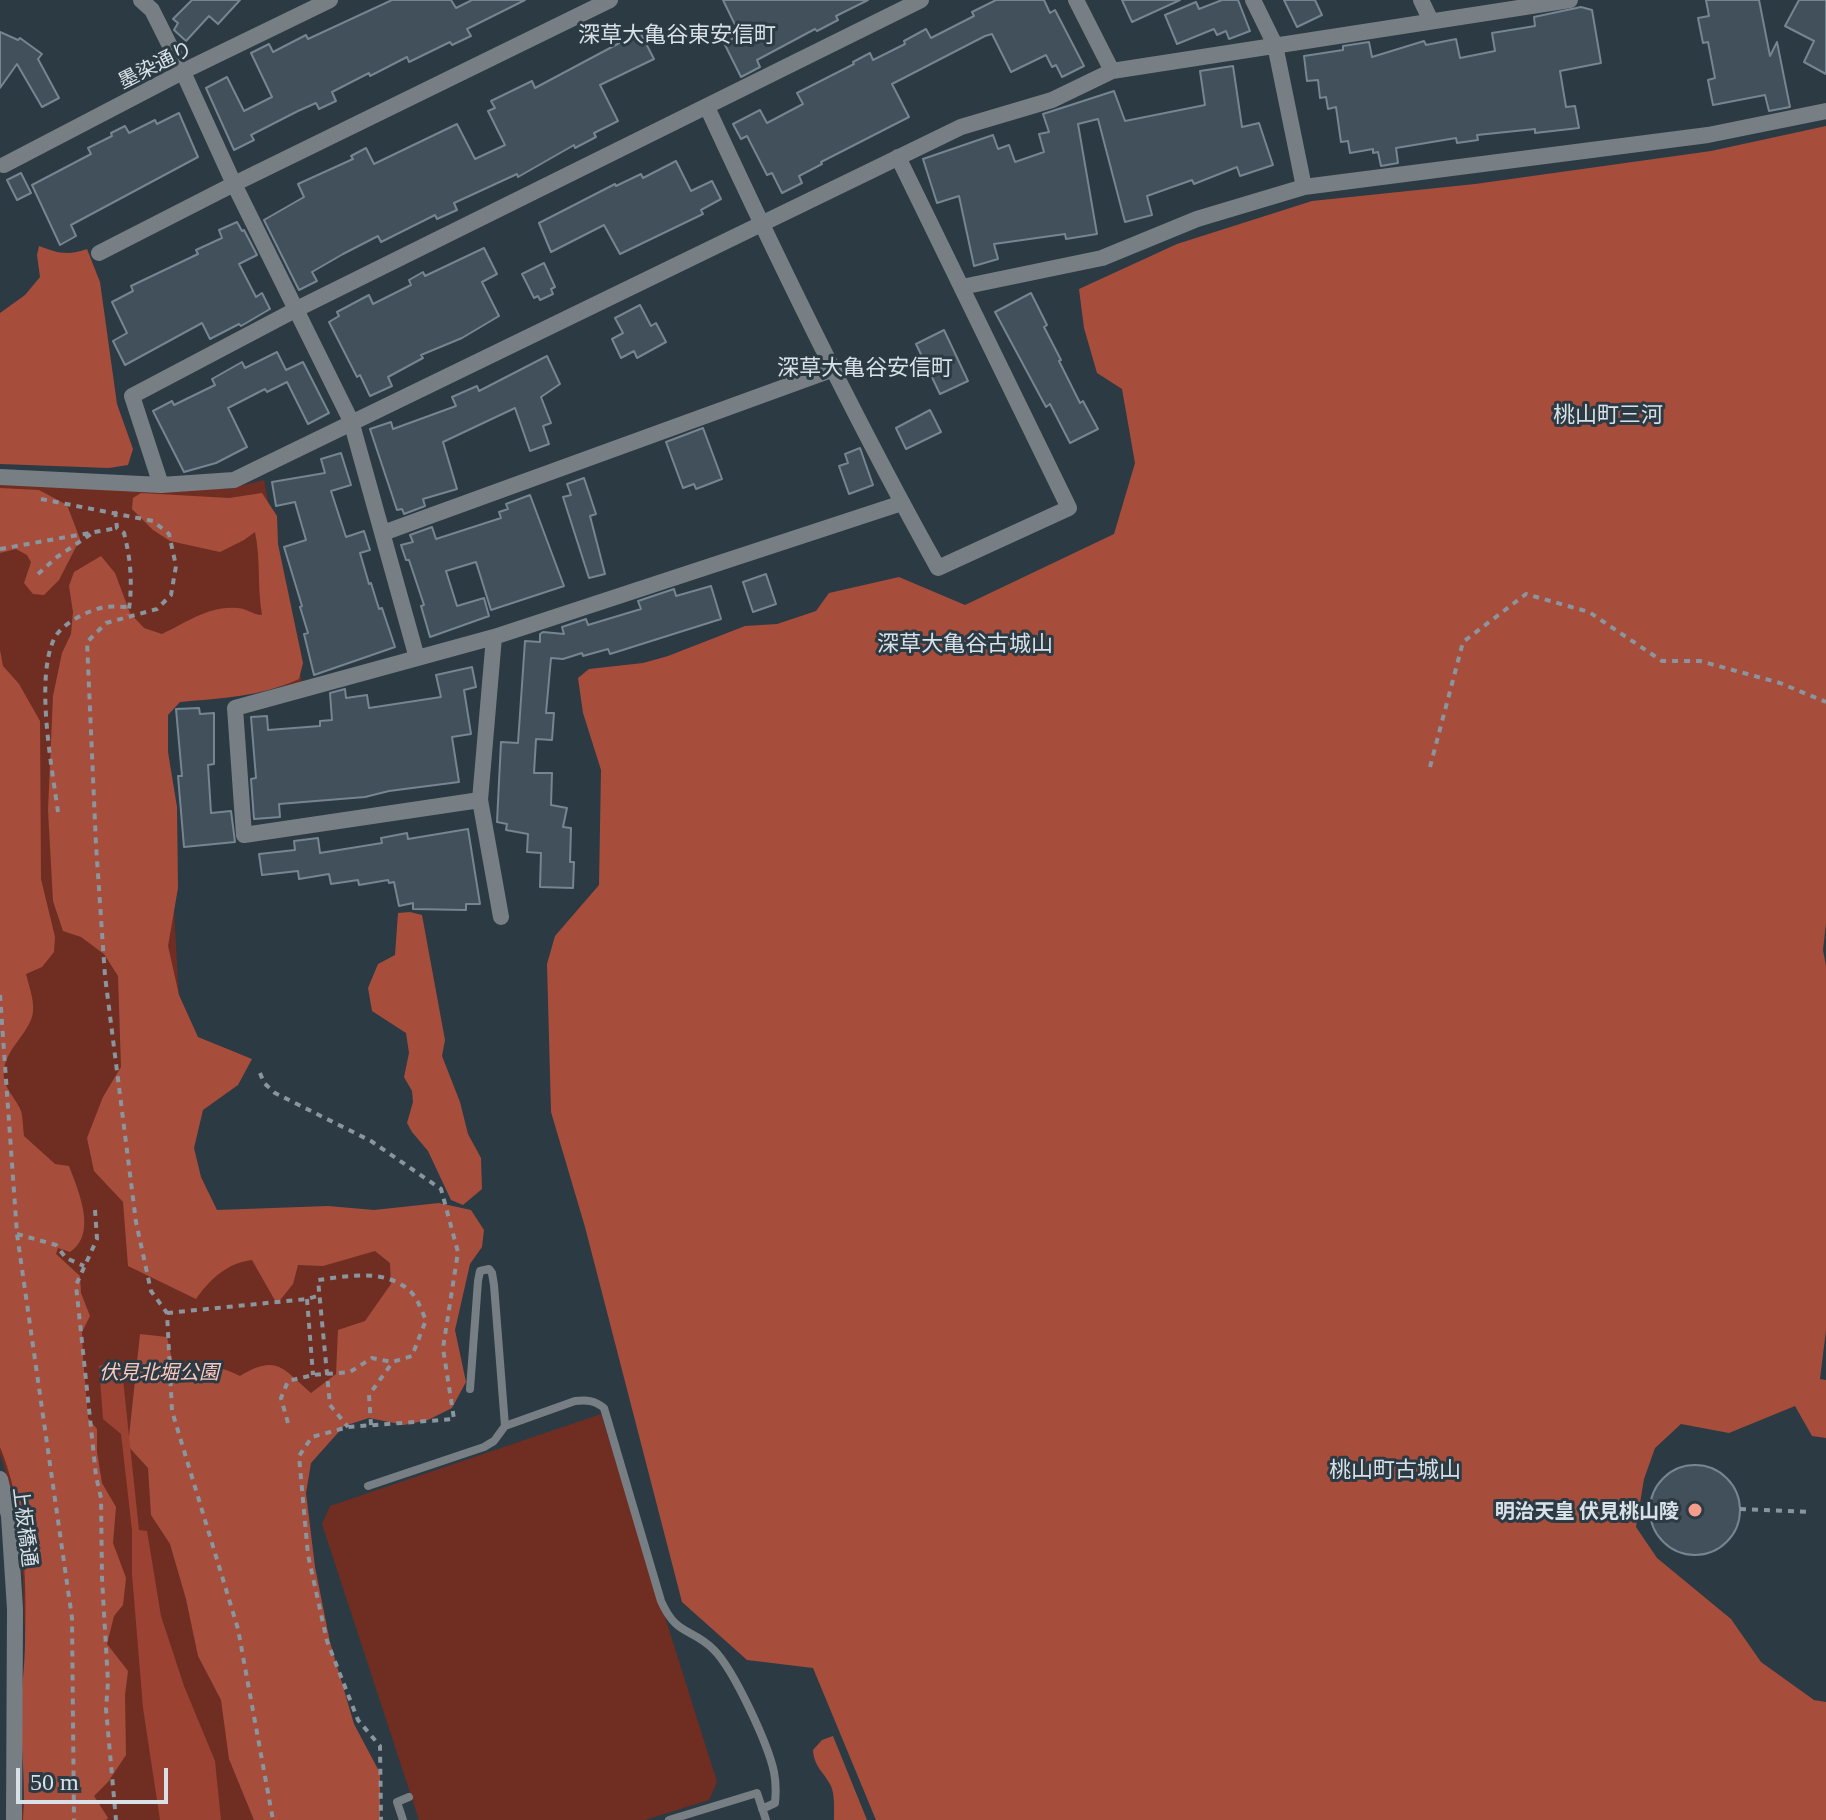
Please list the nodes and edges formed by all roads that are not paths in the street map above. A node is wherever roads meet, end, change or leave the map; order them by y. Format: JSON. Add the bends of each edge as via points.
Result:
{"nodes":[{"id":1,"x":141,"y":0,"type":"edge"},
{"id":2,"x":330,"y":0,"type":"edge"},
{"id":3,"x":610,"y":0,"type":"edge"},
{"id":4,"x":921,"y":0,"type":"edge"},
{"id":5,"x":1076,"y":0,"type":"edge"},
{"id":6,"x":1253,"y":0,"type":"edge"},
{"id":7,"x":1421,"y":0,"type":"edge"},
{"id":8,"x":1570,"y":0,"type":"edge"},
{"id":9,"x":1431,"y":21,"type":"junction"},
{"id":10,"x":1275,"y":45,"type":"junction"},
{"id":11,"x":1112,"y":71,"type":"junction"},
{"id":12,"x":183,"y":72,"type":"junction"},
{"id":13,"x":707,"y":107,"type":"junction"},
{"id":14,"x":1826,"y":111,"type":"edge"},
{"id":15,"x":898,"y":157,"type":"junction"},
{"id":16,"x":2,"y":166,"type":"edge"},
{"id":17,"x":234,"y":184,"type":"junction"},
{"id":18,"x":1304,"y":187,"type":"junction"},
{"id":19,"x":761,"y":223,"type":"junction"},
{"id":20,"x":99,"y":253,"type":"dead end"},
{"id":21,"x":962,"y":287,"type":"junction"},
{"id":22,"x":297,"y":309,"type":"junction"},
{"id":23,"x":834,"y":369,"type":"junction"},
{"id":24,"x":351,"y":421,"type":"junction"},
{"id":25,"x":0,"y":477,"type":"edge"},
{"id":26,"x":161,"y":485,"type":"junction"},
{"id":27,"x":902,"y":503,"type":"junction"},
{"id":28,"x":383,"y":533,"type":"junction"},
{"id":29,"x":494,"y":637,"type":"junction"},
{"id":30,"x":417,"y":658,"type":"junction"},
{"id":31,"x":480,"y":800,"type":"junction"},
{"id":32,"x":501,"y":917,"type":"dead end"},
{"id":33,"x":470,"y":1389,"type":"dead end"},
{"id":34,"x":505,"y":1426,"type":"junction"},
{"id":35,"x":0,"y":1479,"type":"edge"},
{"id":36,"x":368,"y":1486,"type":"dead end"},
{"id":37,"x":4,"y":1516,"type":"edge"},
{"id":38,"x":409,"y":1797,"type":"dead end"},
{"id":39,"x":762,"y":1809,"type":"junction"},
{"id":40,"x":10,"y":1815,"type":"edge"},
{"id":41,"x":403,"y":1820,"type":"edge"},
{"id":42,"x":671,"y":1820,"type":"edge"},
{"id":43,"x":766,"y":1820,"type":"edge"}],
"edges":[{"from":1,"to":12,"type":"street","via":[[152,10]]},
{"from":2,"to":12,"type":"street","name":"墨染通り"},
{"from":3,"to":17,"type":"street"},
{"from":4,"to":13,"type":"street"},
{"from":5,"to":11,"type":"street"},
{"from":6,"to":10,"type":"street"},
{"from":7,"to":9,"type":"street"},
{"from":8,"to":9,"type":"street"},
{"from":9,"to":10,"type":"street"},
{"from":10,"to":11,"type":"street"},
{"from":10,"to":18,"type":"street"},
{"from":11,"to":15,"type":"street","via":[[1052,100],[961,127]]},
{"from":12,"to":16,"type":"street","name":"墨染通り"},
{"from":12,"to":17,"type":"street"},
{"from":13,"to":19,"type":"street"},
{"from":13,"to":22,"type":"street"},
{"from":14,"to":18,"type":"street","via":[[1708,135]]},
{"from":15,"to":19,"type":"street"},
{"from":15,"to":21,"type":"street"},
{"from":17,"to":20,"type":"street"},
{"from":17,"to":22,"type":"street"},
{"from":18,"to":21,"type":"street","via":[[1197,219],[1102,258]]},
{"from":19,"to":23,"type":"street"},
{"from":19,"to":24,"type":"street"},
{"from":21,"to":27,"type":"street","via":[[1069,508],[938,568]]},
{"from":22,"to":24,"type":"street"},
{"from":22,"to":26,"type":"street","via":[[132,396]]},
{"from":23,"to":27,"type":"street"},
{"from":23,"to":28,"type":"street"},
{"from":24,"to":26,"type":"street","via":[[234,480]]},
{"from":24,"to":28,"type":"street"},
{"from":25,"to":26,"type":"street"},
{"from":27,"to":29,"type":"street"},
{"from":28,"to":30,"type":"street"},
{"from":29,"to":30,"type":"street"},
{"from":29,"to":31,"type":"street"},
{"from":30,"to":31,"type":"street","via":[[235,708],[244,835]]},
{"from":31,"to":32,"type":"street"},
{"from":33,"to":34,"type":"lane","via":[[478,1281],[480,1271],[489,1269]]},
{"from":34,"to":36,"type":"lane","via":[[484,1447]]},
{"from":34,"to":39,"type":"lane","via":[[575,1401],[604,1408],[669,1618],[717,1653],[769,1756],[775,1803]]},
{"from":35,"to":37,"type":"street","name":"上板橋通"},
{"from":37,"to":40,"type":"street","name":"上板橋通","via":[[15,1609]]},
{"from":38,"to":41,"type":"lane","via":[[397,1802]]},
{"from":39,"to":42,"type":"lane","via":[[757,1793]]},
{"from":39,"to":43,"type":"lane"}]}
